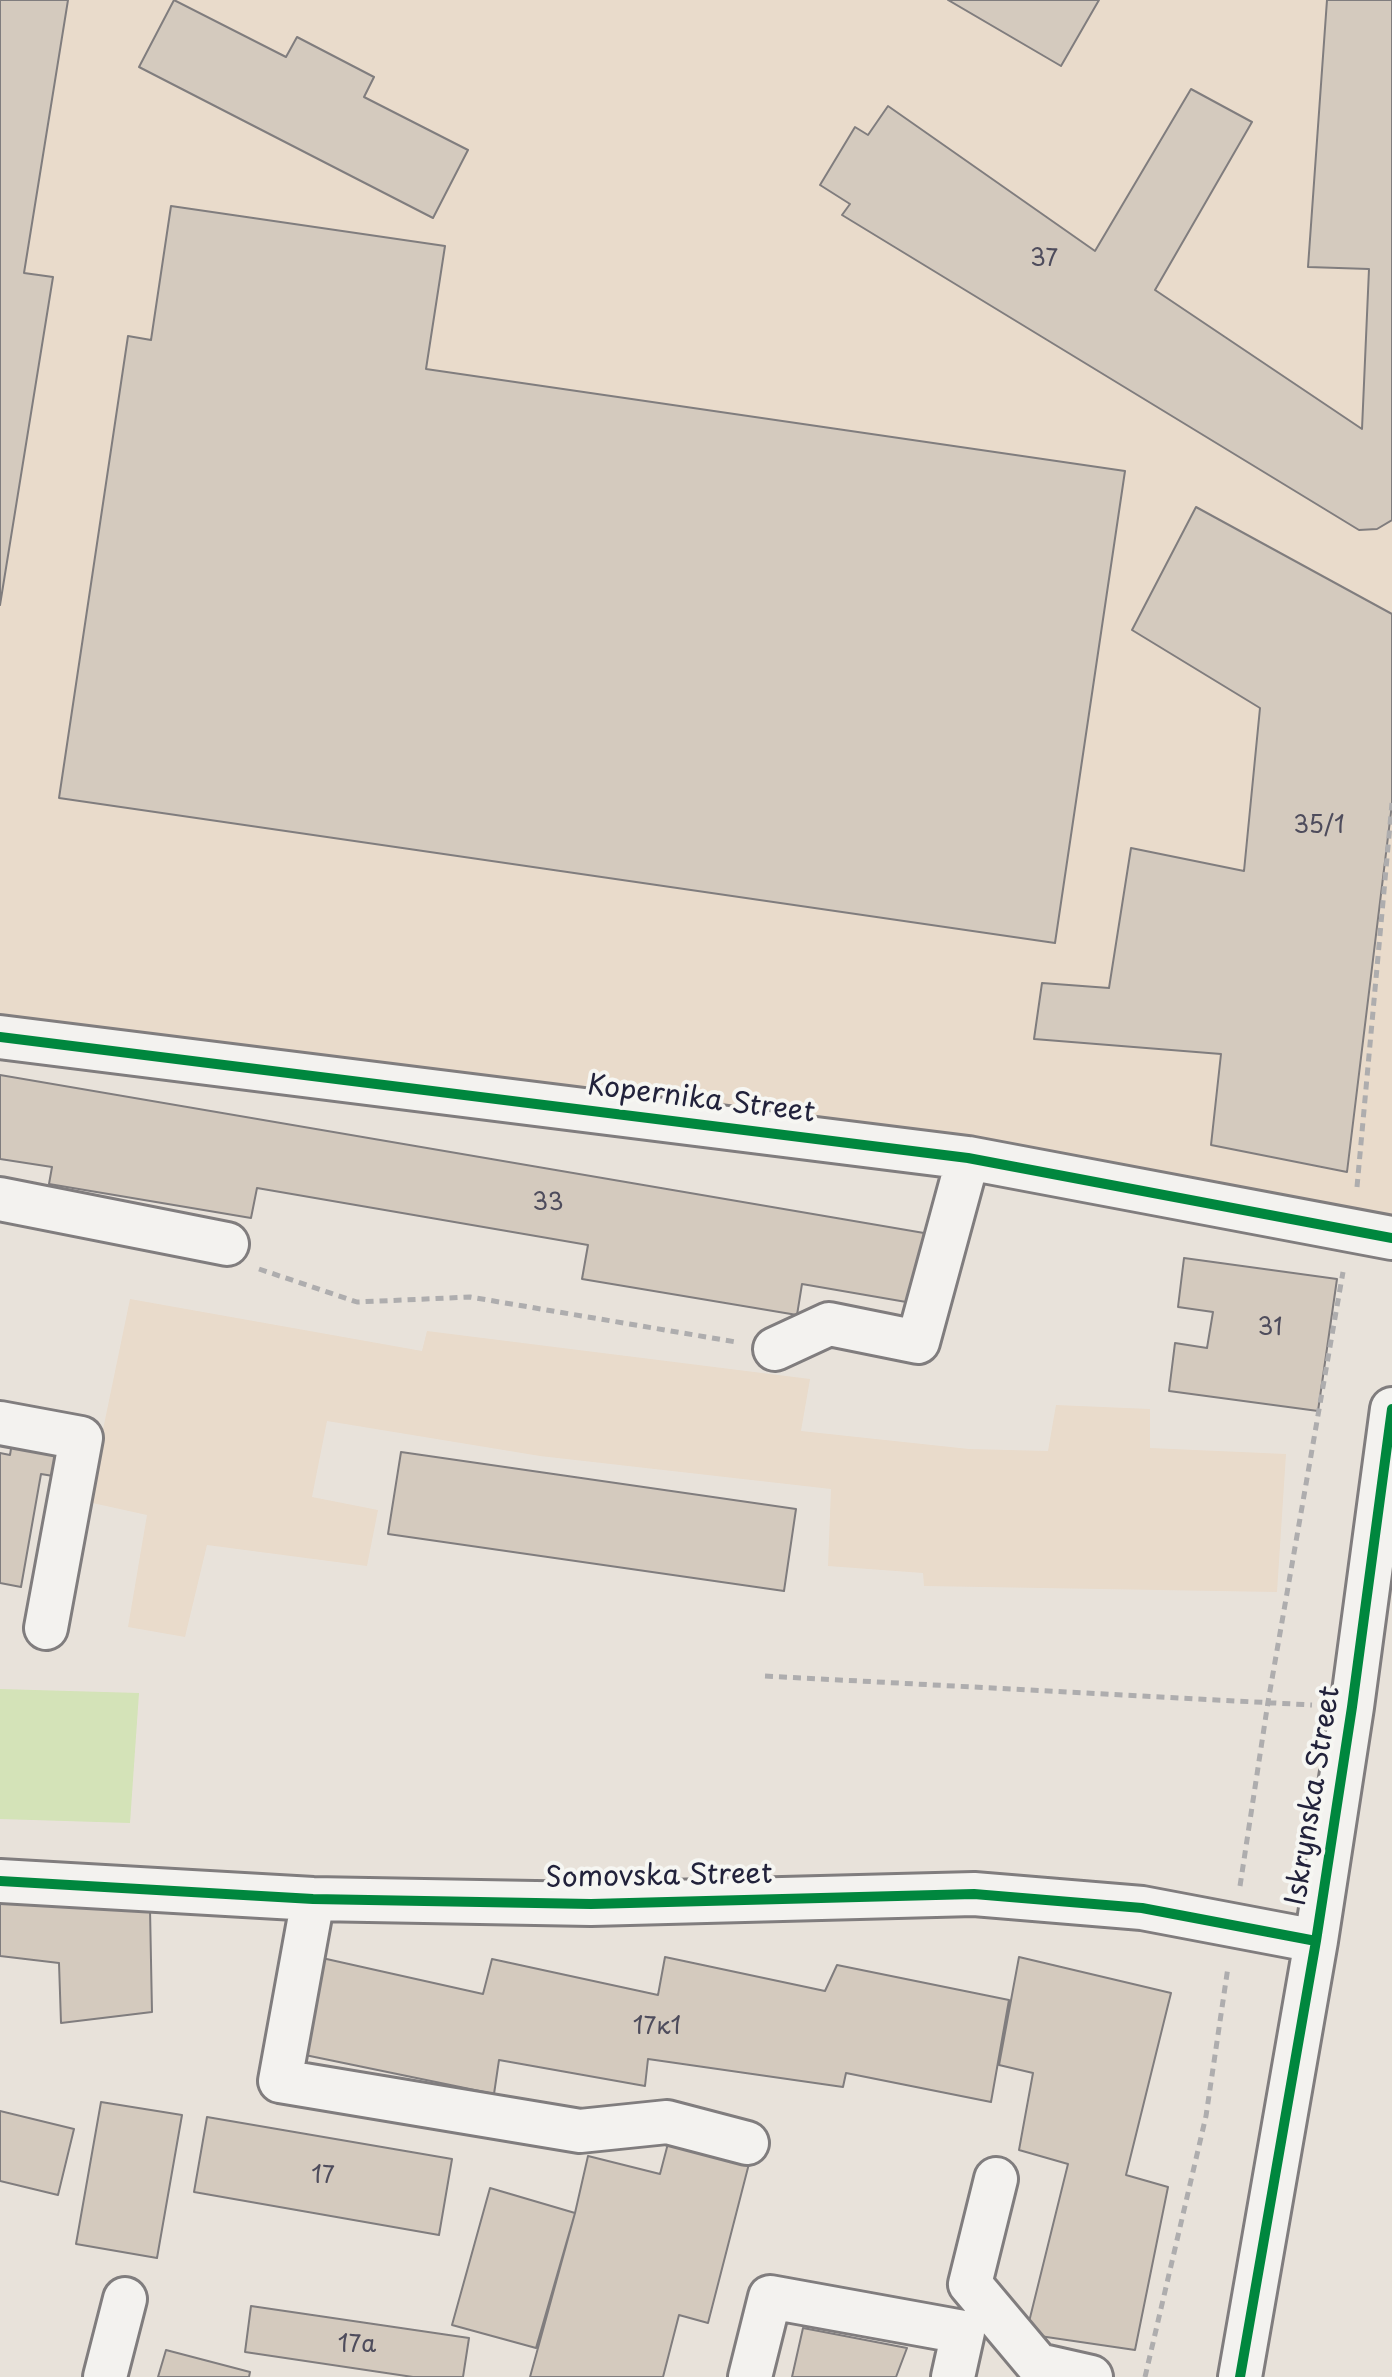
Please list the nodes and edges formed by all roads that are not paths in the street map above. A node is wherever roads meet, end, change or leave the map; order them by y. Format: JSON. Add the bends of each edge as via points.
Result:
{"nodes":[{"id":1,"x":0,"y":1037,"type":"edge"},
{"id":2,"x":968,"y":1158,"type":"junction"},
{"id":3,"x":0,"y":1199,"type":"edge"},
{"id":4,"x":1392,"y":1238,"type":"edge"},
{"id":5,"x":227,"y":1244,"type":"road end"},
{"id":6,"x":775,"y":1349,"type":"road end"},
{"id":7,"x":1392,"y":1409,"type":"edge"},
{"id":8,"x":0,"y":1423,"type":"edge"},
{"id":9,"x":46,"y":1628,"type":"dead end"},
{"id":10,"x":0,"y":1881,"type":"edge"},
{"id":11,"x":313,"y":1899,"type":"junction"},
{"id":12,"x":1316,"y":1941,"type":"junction"},
{"id":13,"x":747,"y":2143,"type":"dead end"},
{"id":14,"x":996,"y":2179,"type":"dead end"},
{"id":15,"x":125,"y":2299,"type":"dead end"},
{"id":16,"x":105,"y":2377,"type":"edge"},
{"id":17,"x":750,"y":2377,"type":"edge"},
{"id":18,"x":953,"y":2377,"type":"edge"},
{"id":19,"x":1091,"y":2377,"type":"edge"},
{"id":20,"x":1240,"y":2377,"type":"edge"}],
"edges":[{"from":1,"to":2,"type":"street","name":"Kopernika Street"},
{"from":2,"to":4,"type":"street","name":"Kopernika Street"},
{"from":2,"to":6,"type":"street","via":[[918,1342],[829,1324]]},
{"from":3,"to":5,"type":"street"},
{"from":7,"to":12,"type":"street","name":"Iskrynska Street"},
{"from":8,"to":9,"type":"street","via":[[81,1438]]},
{"from":10,"to":11,"type":"street","name":"Somovska Street"},
{"from":11,"to":12,"type":"street","name":"Somovska Street","via":[[591,1904],[974,1894],[1142,1908]]},
{"from":11,"to":13,"type":"street","via":[[280,2081],[580,2131],[667,2122]]},
{"from":12,"to":20,"type":"street","name":"Iskrynska Street"},
{"from":14,"to":19,"type":"street","via":[[970,2284],[1038,2365]]},
{"from":15,"to":16,"type":"street"},
{"from":17,"to":18,"type":"street","via":[[770,2297],[963,2332]]}]}
